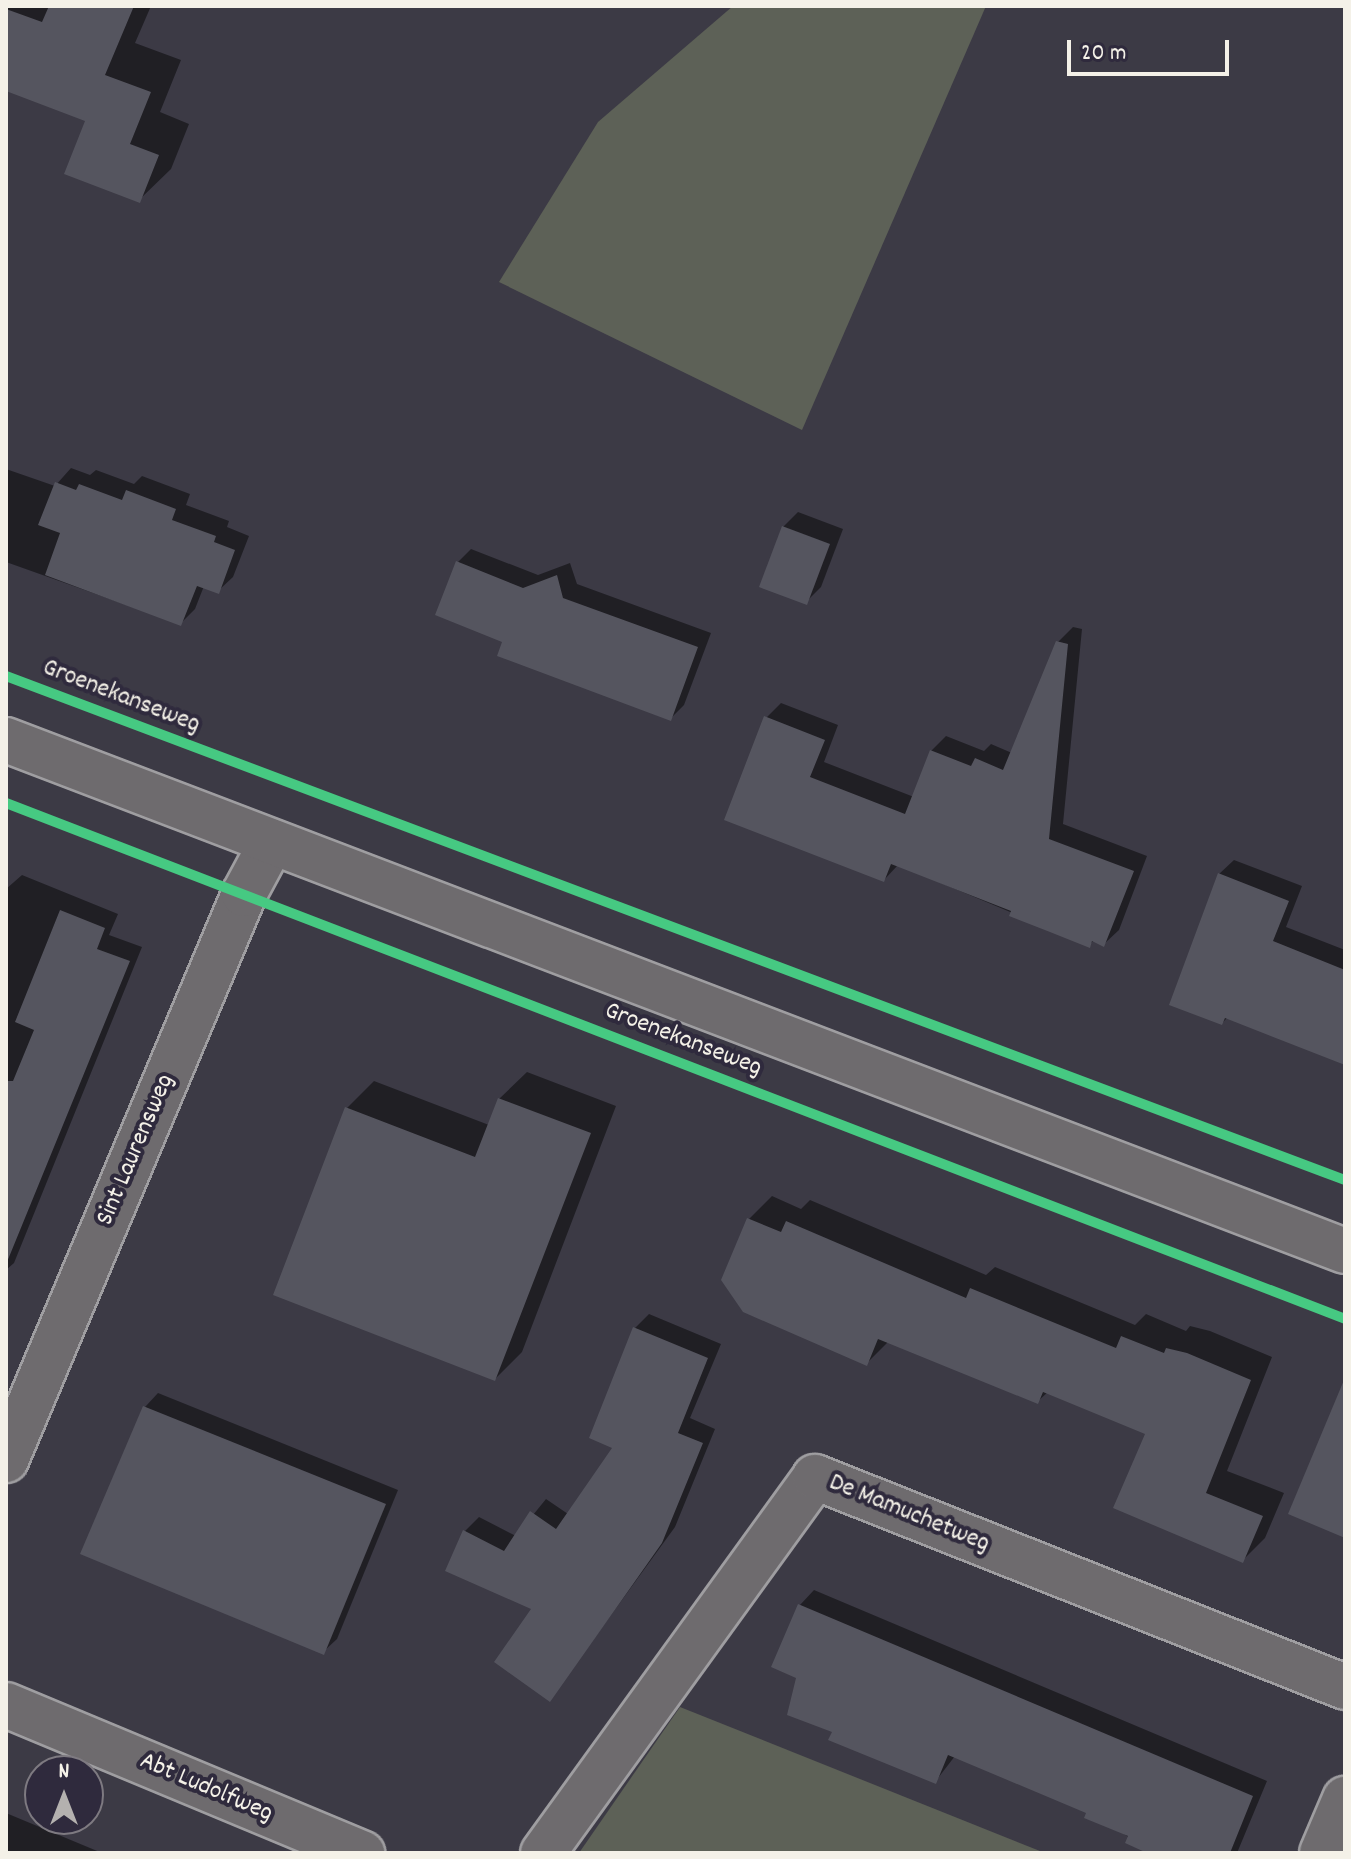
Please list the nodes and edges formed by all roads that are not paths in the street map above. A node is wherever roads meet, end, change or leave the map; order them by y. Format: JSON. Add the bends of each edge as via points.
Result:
{"nodes":[{"id":1,"x":6,"y":740,"type":"edge"},
{"id":2,"x":272,"y":842,"type":"junction"},
{"id":3,"x":1345,"y":1251,"type":"edge"},
{"id":4,"x":6,"y":1460,"type":"edge"},
{"id":5,"x":1345,"y":1687,"type":"edge"},
{"id":6,"x":6,"y":1705,"type":"edge"},
{"id":7,"x":1345,"y":1799,"type":"edge"},
{"id":8,"x":362,"y":1853,"type":"edge"},
{"id":9,"x":543,"y":1853,"type":"edge"},
{"id":10,"x":1322,"y":1853,"type":"edge"}],
"edges":[{"from":1,"to":2,"type":"street","name":"Groenekanseweg"},
{"from":2,"to":3,"type":"street","name":"Groenekanseweg"},
{"from":2,"to":4,"type":"street","name":"Sint Laurensweg","via":[[244,894]]},
{"from":5,"to":9,"type":"street","name":"De Mamuchetweg","via":[[815,1477]]},
{"from":6,"to":8,"type":"street","name":"Abt Ludolfweg"},
{"from":7,"to":10,"type":"street"}]}
